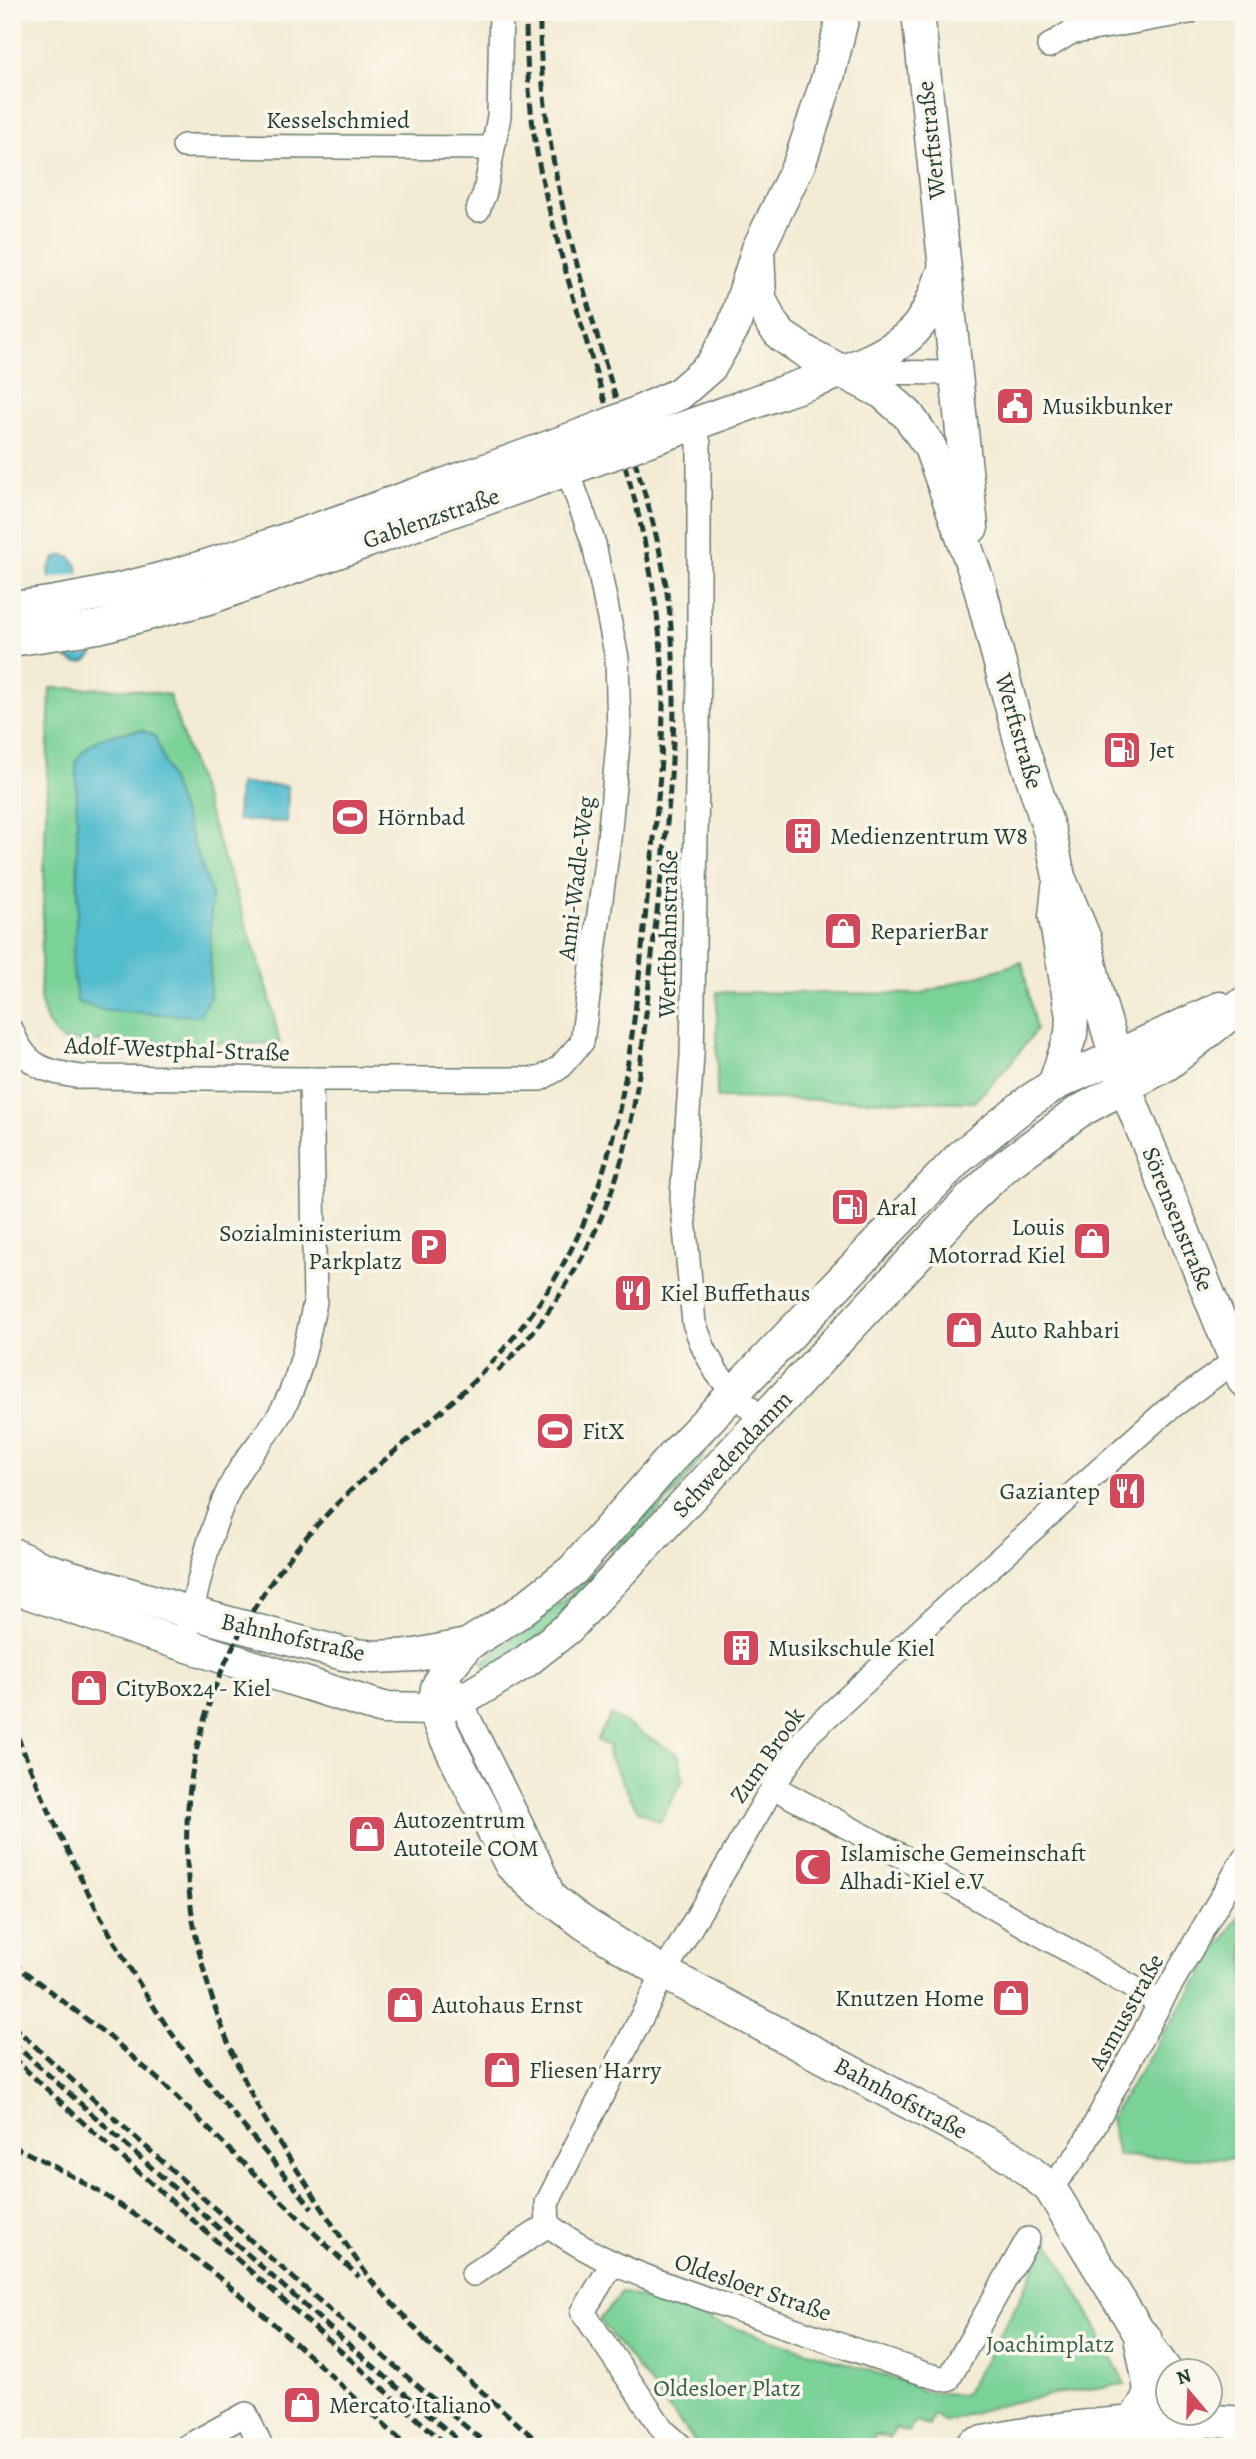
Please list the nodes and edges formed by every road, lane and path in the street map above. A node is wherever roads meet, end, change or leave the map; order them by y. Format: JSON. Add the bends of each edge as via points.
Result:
{"nodes":[{"id":1,"x":500,"y":12,"type":"edge"},
{"id":2,"x":844,"y":12,"type":"edge"},
{"id":3,"x":918,"y":12,"type":"edge"},
{"id":4,"x":1189,"y":12,"type":"edge"},
{"id":5,"x":1049,"y":46,"type":"dead end"},
{"id":6,"x":184,"y":146,"type":"dead end"},
{"id":7,"x":492,"y":148,"type":"junction"},
{"id":8,"x":478,"y":210,"type":"dead end"},
{"id":9,"x":758,"y":249,"type":"junction"},
{"id":10,"x":945,"y":268,"type":"junction"},
{"id":11,"x":842,"y":372,"type":"junction"},
{"id":12,"x":955,"y":373,"type":"junction"},
{"id":13,"x":693,"y":425,"type":"junction"},
{"id":14,"x":636,"y":429,"type":"junction"},
{"id":15,"x":563,"y":457,"type":"junction"},
{"id":16,"x":979,"y":584,"type":"junction"},
{"id":17,"x":12,"y":608,"type":"edge"},
{"id":18,"x":12,"y":640,"type":"edge"},
{"id":19,"x":1059,"y":877,"type":"junction"},
{"id":20,"x":1244,"y":1000,"type":"edge"},
{"id":21,"x":1072,"y":1017,"type":"junction"},
{"id":22,"x":12,"y":1031,"type":"edge"},
{"id":23,"x":1110,"y":1059,"type":"junction"},
{"id":24,"x":311,"y":1079,"type":"junction"},
{"id":25,"x":1054,"y":1086,"type":"junction"},
{"id":26,"x":1125,"y":1087,"type":"junction"},
{"id":27,"x":960,"y":1157,"type":"junction"},
{"id":28,"x":1005,"y":1166,"type":"junction"},
{"id":29,"x":1240,"y":1371,"type":"edge"},
{"id":30,"x":734,"y":1393,"type":"junction"},
{"id":31,"x":763,"y":1421,"type":"junction"},
{"id":32,"x":12,"y":1554,"type":"edge"},
{"id":33,"x":12,"y":1587,"type":"edge"},
{"id":34,"x":192,"y":1613,"type":"junction"},
{"id":35,"x":185,"y":1645,"type":"junction"},
{"id":36,"x":435,"y":1663,"type":"junction"},
{"id":37,"x":448,"y":1705,"type":"junction"},
{"id":38,"x":773,"y":1787,"type":"junction"},
{"id":39,"x":1244,"y":1858,"type":"edge"},
{"id":40,"x":664,"y":1973,"type":"junction"},
{"id":41,"x":1160,"y":2003,"type":"junction"},
{"id":42,"x":1050,"y":2188,"type":"junction"},
{"id":43,"x":548,"y":2225,"type":"junction"},
{"id":44,"x":1028,"y":2239,"type":"dead end"},
{"id":45,"x":612,"y":2264,"type":"junction"},
{"id":46,"x":473,"y":2274,"type":"dead end"},
{"id":47,"x":1143,"y":2339,"type":"junction"},
{"id":48,"x":1157,"y":2358,"type":"edge"},
{"id":49,"x":1244,"y":2423,"type":"edge"},
{"id":50,"x":1135,"y":2424,"type":"junction"},
{"id":51,"x":1154,"y":2425,"type":"edge"},
{"id":52,"x":1224,"y":2425,"type":"edge"},
{"id":53,"x":186,"y":2447,"type":"edge"},
{"id":54,"x":261,"y":2447,"type":"edge"},
{"id":55,"x":682,"y":2447,"type":"edge"},
{"id":56,"x":974,"y":2447,"type":"edge"}],
"edges":[{"from":1,"to":7,"type":"street","via":[[499,116]]},
{"from":2,"to":9,"type":"main road","name":"Werftstraße","via":[[800,162]]},
{"from":3,"to":10,"type":"main road","name":"Werftstraße"},
{"from":4,"to":5,"type":"street","via":[[1070,33]]},
{"from":6,"to":7,"type":"street","name":"Kesselschmied"},
{"from":7,"to":8,"type":"street"},
{"from":9,"to":11,"type":"main road","name":"Werftstraße","via":[[760,299],[772,324],[782,336]]},
{"from":9,"to":14,"type":"main road","name":"Werftstraße","via":[[734,326],[711,366]]},
{"from":10,"to":11,"type":"main road","name":"Werftstraße","via":[[918,326],[901,342]]},
{"from":10,"to":12,"type":"main road","name":"Werftstraße"},
{"from":11,"to":12,"type":"street","name":"Werftstraße"},
{"from":11,"to":13,"type":"main road","name":"Gablenzstraße"},
{"from":11,"to":16,"type":"main road","name":"Werftstraße","via":[[883,393],[908,415],[930,447]]},
{"from":12,"to":16,"type":"main road","name":"Werftstraße"},
{"from":13,"to":14,"type":"main road","name":"Gablenzstraße"},
{"from":13,"to":30,"type":"street","name":"Werftbahnstraße","via":[[699,443],[699,671],[692,1056],[682,1198],[694,1323],[717,1373]]},
{"from":14,"to":15,"type":"main road","name":"Gablenzstraße","bridge":true},
{"from":15,"to":17,"type":"main road","name":"Gablenzstraße","via":[[190,572],[129,588]]},
{"from":15,"to":18,"type":"main road","name":"Gablenzstraße","via":[[212,597],[98,628]]},
{"from":15,"to":24,"type":"street","name":"Anni-Wadle-Weg","via":[[594,544],[617,658],[618,733],[612,800],[582,1042],[559,1068],[540,1079]]},
{"from":16,"to":19,"type":"main road","name":"Werftstraße"},
{"from":19,"to":21,"type":"main road","name":"Werftstraße","via":[[1055,917]]},
{"from":19,"to":23,"type":"main road","name":"Werftstraße","via":[[1085,939]]},
{"from":20,"to":23,"type":"main road","name":"Schwedendamm"},
{"from":20,"to":26,"type":"main road","name":"Schwedendamm","via":[[1166,1065]]},
{"from":21,"to":23,"type":"main road","name":"Werftstraße"},
{"from":21,"to":25,"type":"main road","name":"Werftstraße"},
{"from":22,"to":24,"type":"street","name":"Adolf-Westphal-Straße","via":[[20,1051],[45,1070],[82,1077]]},
{"from":23,"to":25,"type":"main road","name":"Schwedendamm"},
{"from":23,"to":26,"type":"main road","name":"Sörensenstraße"},
{"from":24,"to":34,"type":"street","name":"Adolf-Westphal-Straße","via":[[314,1302],[310,1325],[285,1405],[239,1471],[218,1517]]},
{"from":25,"to":27,"type":"main road","name":"Schwedendamm"},
{"from":26,"to":28,"type":"main road","name":"Schwedendamm","via":[[1078,1112]]},
{"from":26,"to":29,"type":"main road","name":"Sörensenstraße"},
{"from":27,"to":28,"type":"street"},
{"from":27,"to":30,"type":"main road","name":"Schwedendamm"},
{"from":28,"to":31,"type":"main road","name":"Schwedendamm"},
{"from":29,"to":38,"type":"street","name":"Zum Brook","via":[[1166,1411],[821,1720]]},
{"from":30,"to":31,"type":"street","name":"Werftbahnstraße"},
{"from":30,"to":36,"type":"main road","name":"Schwedendamm","via":[[573,1570],[518,1613]]},
{"from":31,"to":37,"type":"main road","name":"Schwedendamm","via":[[568,1628],[525,1662]]},
{"from":32,"to":34,"type":"main road","name":"Bahnhofstraße","via":[[42,1568]]},
{"from":33,"to":35,"type":"main road","name":"Bahnhofstraße"},
{"from":34,"to":35,"type":"street","name":"Adolf-Westphal-Straße"},
{"from":34,"to":36,"type":"main road","name":"Bahnhofstraße","via":[[344,1654]]},
{"from":35,"to":37,"type":"main road","name":"Bahnhofstraße","via":[[383,1708]]},
{"from":36,"to":37,"type":"main road","via":[[437,1688]]},
{"from":37,"to":40,"type":"main road","name":"Bahnhofstraße","via":[[441,1728],[511,1865],[585,1924]]},
{"from":38,"to":40,"type":"street","name":"Zum Brook"},
{"from":38,"to":41,"type":"street"},
{"from":39,"to":41,"type":"street","name":"Asmusstraße"},
{"from":40,"to":42,"type":"main road","name":"Bahnhofstraße","via":[[1012,2157]]},
{"from":40,"to":43,"type":"street","name":"Zum Brook","via":[[547,2203]]},
{"from":41,"to":42,"type":"street","name":"Asmusstraße","via":[[1080,2152]]},
{"from":42,"to":47,"type":"main road","name":"Bahnhofstraße"},
{"from":43,"to":45,"type":"street","name":"Oldesloer Straße"},
{"from":43,"to":46,"type":"street"},
{"from":44,"to":45,"type":"street","name":"Oldesloer Straße","via":[[948,2379]]},
{"from":45,"to":55,"type":"street","via":[[583,2312],[663,2430]]},
{"from":47,"to":48,"type":"main road","name":"Bahnhofstraße"},
{"from":47,"to":50,"type":"highway","via":[[1151,2398]]},
{"from":49,"to":52,"type":"main road"},
{"from":50,"to":51,"type":"highway"},
{"from":50,"to":56,"type":"highway"},
{"from":53,"to":54,"type":"street","via":[[246,2414]]}]}
